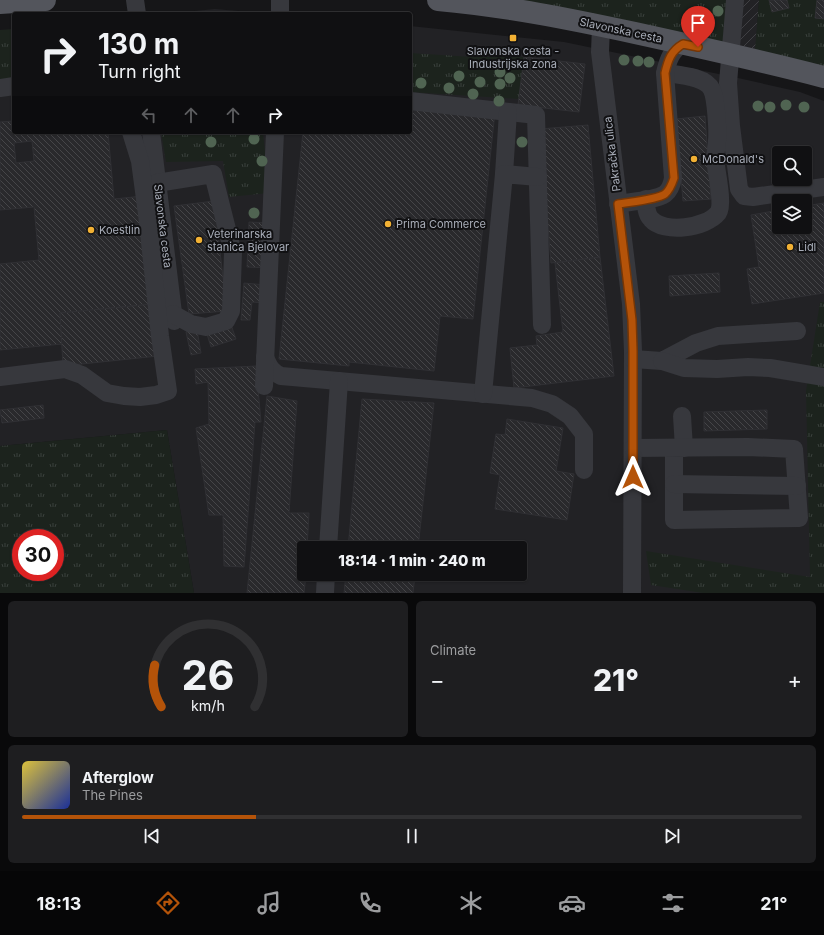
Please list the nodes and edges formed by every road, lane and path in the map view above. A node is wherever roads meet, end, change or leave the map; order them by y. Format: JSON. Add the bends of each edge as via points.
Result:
{"nodes":[{"id":1,"x":45,"y":0,"type":"edge"},
{"id":2,"x":135,"y":0,"type":"edge"},
{"id":3,"x":280,"y":0,"type":"edge"},
{"id":4,"x":438,"y":0,"type":"edge"},
{"id":5,"x":736,"y":0,"type":"edge"},
{"id":6,"x":0,"y":3,"type":"edge"},
{"id":7,"x":137,"y":12,"type":"edge"},
{"id":8,"x":280,"y":12,"type":"edge"},
{"id":9,"x":601,"y":26,"type":"junction"},
{"id":10,"x":683,"y":44,"type":"junction"},
{"id":11,"x":730,"y":53,"type":"junction"},
{"id":12,"x":665,"y":73,"type":"junction"},
{"id":13,"x":824,"y":77,"type":"edge"},
{"id":14,"x":12,"y":86,"type":"edge"},
{"id":15,"x":0,"y":88,"type":"edge"},
{"id":16,"x":412,"y":101,"type":"edge"},
{"id":17,"x":508,"y":112,"type":"junction"},
{"id":18,"x":132,"y":134,"type":"edge"},
{"id":19,"x":151,"y":134,"type":"edge"},
{"id":20,"x":275,"y":134,"type":"edge"},
{"id":21,"x":504,"y":174,"type":"junction"},
{"id":22,"x":538,"y":177,"type":"junction"},
{"id":23,"x":157,"y":183,"type":"junction"},
{"id":24,"x":824,"y":187,"type":"edge"},
{"id":25,"x":646,"y":199,"type":"junction"},
{"id":26,"x":618,"y":204,"type":"junction"},
{"id":27,"x":542,"y":326,"type":"dead end"},
{"id":28,"x":797,"y":331,"type":"dead end"},
{"id":29,"x":265,"y":357,"type":"junction"},
{"id":30,"x":633,"y":359,"type":"junction"},
{"id":31,"x":662,"y":361,"type":"junction"},
{"id":32,"x":0,"y":377,"type":"edge"},
{"id":33,"x":824,"y":377,"type":"edge"},
{"id":34,"x":339,"y":381,"type":"junction"},
{"id":35,"x":264,"y":386,"type":"dead end"},
{"id":36,"x":483,"y":394,"type":"junction"},
{"id":37,"x":682,"y":416,"type":"dead end"},
{"id":38,"x":633,"y":448,"type":"junction"},
{"id":39,"x":679,"y":448,"type":"junction"},
{"id":40,"x":584,"y":470,"type":"dead end"},
{"id":41,"x":674,"y":484,"type":"junction"},
{"id":42,"x":797,"y":486,"type":"junction"},
{"id":43,"x":328,"y":541,"type":"edge"},
{"id":44,"x":326,"y":581,"type":"edge"},
{"id":45,"x":325,"y":593,"type":"edge"},
{"id":46,"x":632,"y":593,"type":"edge"}],
"edges":[{"from":1,"to":6,"type":"main road"},
{"from":2,"to":7,"type":"street"},
{"from":3,"to":8,"type":"street"},
{"from":4,"to":9,"type":"main road","name":"Slavonska cesta","via":[[528,12]]},
{"from":5,"to":11,"type":"street"},
{"from":9,"to":10,"type":"main road","name":"Slavonska cesta"},
{"from":9,"to":26,"type":"street","name":"Pakračka ulica","via":[[600,52]]},
{"from":10,"to":11,"type":"main road","name":"Slavonska cesta"},
{"from":10,"to":12,"type":"street","via":[[672,52]]},
{"from":11,"to":13,"type":"main road","name":"Slavonska cesta"},
{"from":11,"to":24,"type":"street","via":[[728,82],[739,189],[744,196],[753,197]]},
{"from":12,"to":25,"type":"street","via":[[674,178],[664,194]]},
{"from":12,"to":25,"type":"street","via":[[696,78],[712,89],[717,140],[715,158],[721,204],[719,212],[710,220],[687,228],[671,227],[657,225],[651,219],[647,214]]},
{"from":14,"to":15,"type":"street"},
{"from":16,"to":17,"type":"street"},
{"from":17,"to":21,"type":"street"},
{"from":17,"to":22,"type":"street","via":[[536,115]]},
{"from":18,"to":32,"type":"street","via":[[140,161],[168,391],[140,397],[107,393],[82,375],[65,370]]},
{"from":19,"to":23,"type":"street","name":"Slavonska cesta"},
{"from":20,"to":29,"type":"street"},
{"from":21,"to":22,"type":"street"},
{"from":21,"to":36,"type":"street"},
{"from":22,"to":27,"type":"street"},
{"from":23,"to":23,"type":"street","name":"Slavonska cesta","via":[[174,317],[206,327],[226,321],[231,311],[233,253],[213,174]]},
{"from":25,"to":26,"type":"street"},
{"from":26,"to":30,"type":"street","name":"Pakračka ulica","via":[[631,304]]},
{"from":28,"to":31,"type":"street","via":[[718,336],[696,343]]},
{"from":29,"to":34,"type":"street","via":[[274,373],[281,376]]},
{"from":29,"to":35,"type":"street"},
{"from":30,"to":31,"type":"street"},
{"from":30,"to":38,"type":"street","name":"Pakračka ulica"},
{"from":31,"to":33,"type":"street","via":[[684,368],[770,368]]},
{"from":34,"to":36,"type":"street"},
{"from":34,"to":43,"type":"street"},
{"from":36,"to":40,"type":"street","via":[[532,398],[552,404],[570,416],[584,434]]},
{"from":37,"to":39,"type":"street"},
{"from":38,"to":39,"type":"street"},
{"from":38,"to":46,"type":"street","name":"Pakračka ulica"},
{"from":39,"to":41,"type":"street"},
{"from":39,"to":42,"type":"street","via":[[794,449]]},
{"from":41,"to":42,"type":"street"},
{"from":41,"to":42,"type":"street","via":[[674,520],[799,518]]},
{"from":44,"to":45,"type":"street"}]}
